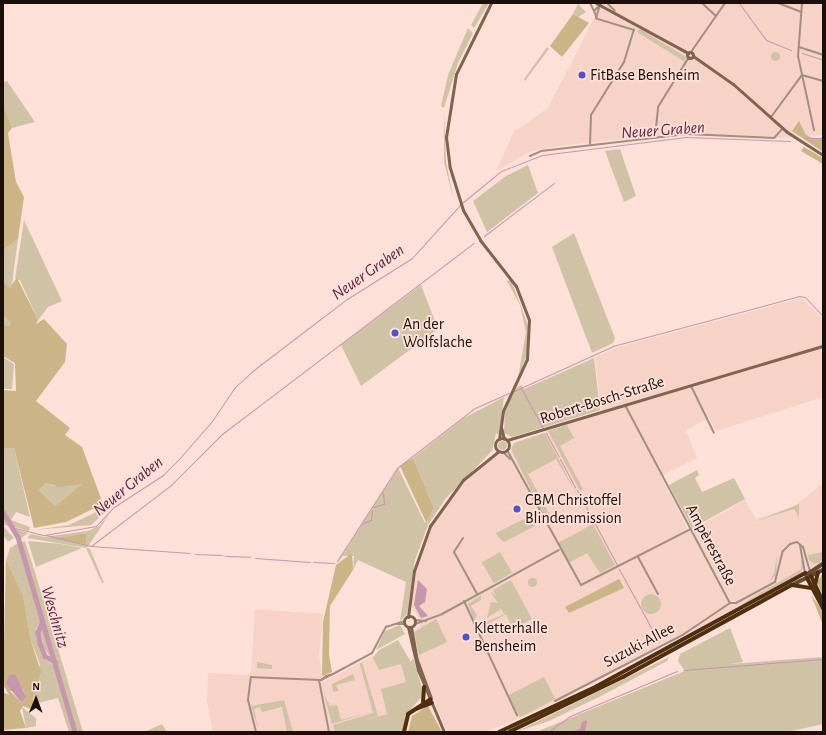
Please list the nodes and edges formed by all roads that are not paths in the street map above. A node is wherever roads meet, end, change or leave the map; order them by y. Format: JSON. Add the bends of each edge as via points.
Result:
{"nodes":[{"id":1,"x":491,"y":3,"type":"edge"},
{"id":2,"x":590,"y":3,"type":"edge"},
{"id":3,"x":596,"y":3,"type":"edge"},
{"id":4,"x":607,"y":3,"type":"edge"},
{"id":5,"x":702,"y":3,"type":"edge"},
{"id":6,"x":725,"y":3,"type":"edge"},
{"id":7,"x":778,"y":3,"type":"edge"},
{"id":8,"x":802,"y":3,"type":"edge"},
{"id":9,"x":601,"y":4,"type":"edge"},
{"id":10,"x":594,"y":11,"type":"junction"},
{"id":11,"x":615,"y":11,"type":"junction"},
{"id":12,"x":801,"y":12,"type":"junction"},
{"id":13,"x":716,"y":16,"type":"junction"},
{"id":14,"x":596,"y":19,"type":"junction"},
{"id":15,"x":799,"y":47,"type":"junction"},
{"id":16,"x":690,"y":55,"type":"junction"},
{"id":17,"x":823,"y":55,"type":"edge"},
{"id":18,"x":802,"y":75,"type":"junction"},
{"id":19,"x":823,"y":81,"type":"edge"},
{"id":20,"x":771,"y":117,"type":"junction"},
{"id":21,"x":783,"y":128,"type":"junction"},
{"id":22,"x":814,"y":130,"type":"dead end"},
{"id":23,"x":655,"y":137,"type":"junction"},
{"id":24,"x":590,"y":144,"type":"junction"},
{"id":25,"x":823,"y":155,"type":"edge"},
{"id":26,"x":530,"y":156,"type":"dead end"},
{"id":27,"x":823,"y":346,"type":"edge"},
{"id":28,"x":691,"y":386,"type":"junction"},
{"id":29,"x":625,"y":405,"type":"junction"},
{"id":30,"x":714,"y":434,"type":"dead end"},
{"id":31,"x":521,"y":438,"type":"junction"},
{"id":32,"x":503,"y":440,"type":"junction"},
{"id":33,"x":509,"y":445,"type":"junction"},
{"id":34,"x":496,"y":447,"type":"junction"},
{"id":35,"x":499,"y":451,"type":"junction"},
{"id":36,"x":505,"y":451,"type":"junction"},
{"id":37,"x":488,"y":458,"type":"junction"},
{"id":38,"x":691,"y":529,"type":"junction"},
{"id":39,"x":463,"y":538,"type":"dead end"},
{"id":40,"x":800,"y":543,"type":"junction"},
{"id":41,"x":559,"y":550,"type":"junction"},
{"id":42,"x":638,"y":557,"type":"junction"},
{"id":43,"x":823,"y":564,"type":"edge"},
{"id":44,"x":821,"y":571,"type":"edge"},
{"id":45,"x":808,"y":574,"type":"junction"},
{"id":46,"x":792,"y":585,"type":"junction"},
{"id":47,"x":814,"y":588,"type":"junction"},
{"id":48,"x":477,"y":594,"type":"junction"},
{"id":49,"x":658,"y":594,"type":"dead end"},
{"id":50,"x":464,"y":601,"type":"junction"},
{"id":51,"x":823,"y":602,"type":"edge"},
{"id":52,"x":730,"y":603,"type":"junction"},
{"id":53,"x":823,"y":608,"type":"edge"},
{"id":54,"x":410,"y":617,"type":"junction"},
{"id":55,"x":415,"y":620,"type":"junction"},
{"id":56,"x":427,"y":621,"type":"junction"},
{"id":57,"x":404,"y":623,"type":"junction"},
{"id":58,"x":411,"y":626,"type":"junction"},
{"id":59,"x":320,"y":680,"type":"junction"},
{"id":60,"x":424,"y":687,"type":"junction"},
{"id":61,"x":432,"y":701,"type":"junction"},
{"id":62,"x":555,"y":701,"type":"dead end"},
{"id":63,"x":422,"y":702,"type":"junction"},
{"id":64,"x":517,"y":716,"type":"dead end"},
{"id":65,"x":256,"y":732,"type":"edge"},
{"id":66,"x":329,"y":732,"type":"edge"},
{"id":67,"x":405,"y":732,"type":"edge"},
{"id":68,"x":444,"y":732,"type":"edge"},
{"id":69,"x":499,"y":732,"type":"edge"},
{"id":70,"x":509,"y":732,"type":"edge"}],
"edges":[{"from":1,"to":32,"type":"street","via":[[464,53],[450,100],[447,149],[463,210],[480,240],[512,279],[526,310],[529,352],[509,396],[501,424]]},
{"from":2,"to":10,"type":"street"},
{"from":3,"to":9,"type":"street"},
{"from":4,"to":11,"type":"street"},
{"from":5,"to":13,"type":"street"},
{"from":6,"to":13,"type":"street"},
{"from":7,"to":12,"type":"street"},
{"from":8,"to":12,"type":"street"},
{"from":9,"to":10,"type":"street"},
{"from":9,"to":11,"type":"street"},
{"from":9,"to":14,"type":"street"},
{"from":10,"to":14,"type":"street"},
{"from":11,"to":16,"type":"street"},
{"from":12,"to":15,"type":"street"},
{"from":13,"to":16,"type":"street"},
{"from":14,"to":24,"type":"street","via":[[634,30],[624,62],[592,115]]},
{"from":15,"to":17,"type":"street"},
{"from":15,"to":18,"type":"street"},
{"from":16,"to":20,"type":"street","via":[[734,84]]},
{"from":16,"to":23,"type":"street","via":[[658,106]]},
{"from":18,"to":19,"type":"street"},
{"from":18,"to":20,"type":"street"},
{"from":18,"to":22,"type":"street"},
{"from":20,"to":21,"type":"street"},
{"from":21,"to":23,"type":"street","via":[[774,138],[687,134]]},
{"from":21,"to":25,"type":"street"},
{"from":23,"to":24,"type":"street"},
{"from":24,"to":26,"type":"street"},
{"from":27,"to":28,"type":"street","name":"Robert-Bosch-Straße"},
{"from":28,"to":29,"type":"street","name":"Robert-Bosch-Straße"},
{"from":28,"to":30,"type":"street"},
{"from":29,"to":31,"type":"street","name":"Robert-Bosch-Straße"},
{"from":29,"to":38,"type":"street","name":"Ampèrestraße"},
{"from":31,"to":32,"type":"street","name":"Robert-Bosch-Straße"},
{"from":31,"to":33,"type":"street","name":"Robert-Bosch-Straße"},
{"from":32,"to":33,"type":"street"},
{"from":32,"to":34,"type":"street"},
{"from":33,"to":36,"type":"street"},
{"from":34,"to":35,"type":"street"},
{"from":34,"to":37,"type":"street"},
{"from":35,"to":36,"type":"street"},
{"from":35,"to":37,"type":"street"},
{"from":36,"to":41,"type":"street"},
{"from":37,"to":54,"type":"street","via":[[455,488],[430,526],[416,562]]},
{"from":38,"to":42,"type":"street"},
{"from":38,"to":52,"type":"street","name":"Ampèrestraße"},
{"from":39,"to":48,"type":"street","via":[[454,552]]},
{"from":40,"to":45,"type":"street"},
{"from":40,"to":45,"type":"street"},
{"from":40,"to":52,"type":"street","name":"Ampèrestraße","via":[[784,549],[775,582],[736,603]]},
{"from":41,"to":42,"type":"street","via":[[581,585]]},
{"from":41,"to":48,"type":"street"},
{"from":42,"to":49,"type":"street"},
{"from":43,"to":45,"type":"main road"},
{"from":44,"to":45,"type":"main road"},
{"from":44,"to":47,"type":"highway"},
{"from":45,"to":46,"type":"main road"},
{"from":45,"to":47,"type":"highway"},
{"from":45,"to":69,"type":"highway","via":[[597,686]]},
{"from":46,"to":47,"type":"highway"},
{"from":46,"to":70,"type":"highway","via":[[623,678]]},
{"from":47,"to":51,"type":"highway"},
{"from":47,"to":53,"type":"highway"},
{"from":48,"to":50,"type":"street"},
{"from":50,"to":56,"type":"street"},
{"from":50,"to":64,"type":"street"},
{"from":52,"to":62,"type":"street","name":"Suzuki-Allee","via":[[684,634]]},
{"from":54,"to":55,"type":"street"},
{"from":54,"to":57,"type":"street"},
{"from":55,"to":56,"type":"street"},
{"from":55,"to":58,"type":"street"},
{"from":56,"to":58,"type":"street"},
{"from":57,"to":58,"type":"street"},
{"from":57,"to":59,"type":"street","via":[[396,623],[384,630],[372,653]]},
{"from":58,"to":60,"type":"street"},
{"from":58,"to":61,"type":"street","via":[[417,660]]},
{"from":59,"to":65,"type":"street","via":[[251,677],[248,700]]},
{"from":59,"to":66,"type":"street"},
{"from":60,"to":61,"type":"street"},
{"from":60,"to":63,"type":"highway"},
{"from":61,"to":63,"type":"highway"},
{"from":61,"to":67,"type":"highway","via":[[414,711],[407,720]]},
{"from":61,"to":68,"type":"street"},
{"from":63,"to":67,"type":"highway","via":[[408,714]]}]}
